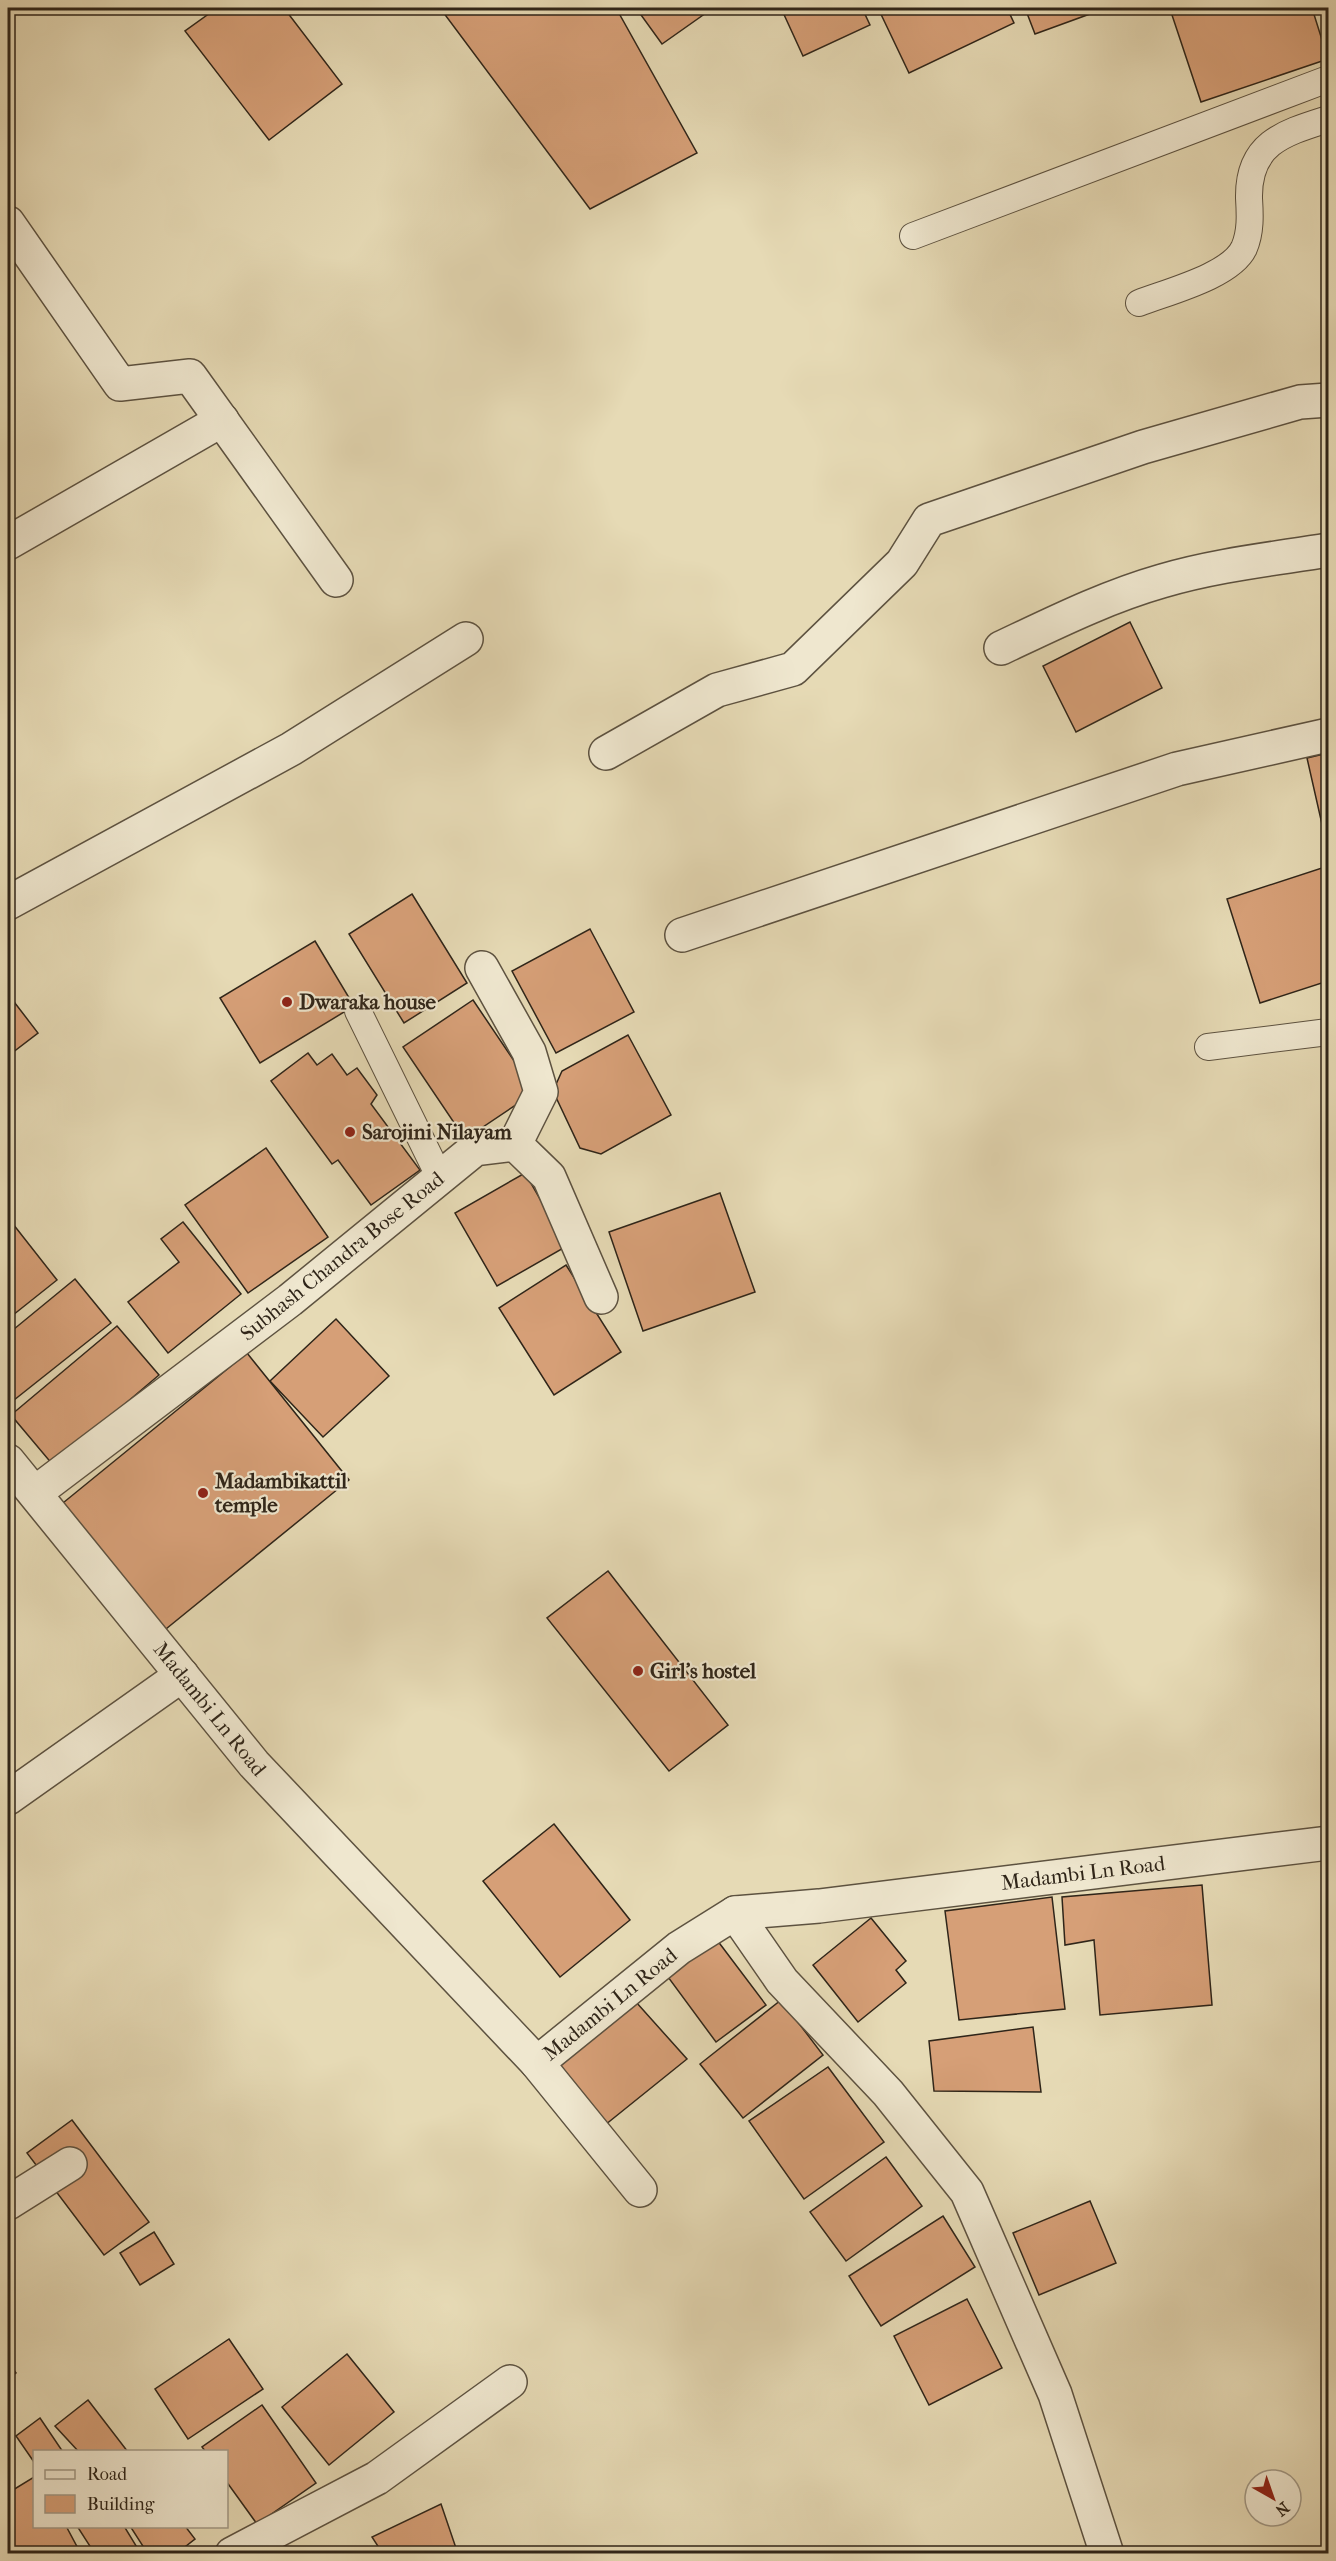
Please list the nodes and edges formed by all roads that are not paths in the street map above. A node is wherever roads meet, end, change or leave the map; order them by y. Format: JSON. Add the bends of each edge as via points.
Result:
{"nodes":[{"id":1,"x":1329,"y":79,"type":"edge"},
{"id":2,"x":1329,"y":119,"type":"edge"},
{"id":3,"x":8,"y":222,"type":"edge"},
{"id":4,"x":913,"y":237,"type":"dead end"},
{"id":5,"x":1139,"y":303,"type":"dead end"},
{"id":6,"x":1329,"y":400,"type":"edge"},
{"id":7,"x":222,"y":420,"type":"junction"},
{"id":8,"x":8,"y":543,"type":"edge"},
{"id":9,"x":1329,"y":550,"type":"edge"},
{"id":10,"x":336,"y":580,"type":"dead end"},
{"id":11,"x":466,"y":639,"type":"dead end"},
{"id":12,"x":1001,"y":648,"type":"dead end"},
{"id":13,"x":1329,"y":735,"type":"edge"},
{"id":14,"x":606,"y":753,"type":"dead end"},
{"id":15,"x":8,"y":903,"type":"edge"},
{"id":16,"x":682,"y":935,"type":"dead end"},
{"id":17,"x":482,"y":968,"type":"dead end"},
{"id":18,"x":358,"y":1011,"type":"dead end"},
{"id":19,"x":1329,"y":1032,"type":"edge"},
{"id":20,"x":1208,"y":1047,"type":"dead end"},
{"id":21,"x":515,"y":1144,"type":"junction"},
{"id":22,"x":440,"y":1178,"type":"junction"},
{"id":23,"x":601,"y":1297,"type":"dead end"},
{"id":24,"x":8,"y":1461,"type":"edge"},
{"id":25,"x":35,"y":1493,"type":"junction"},
{"id":26,"x":182,"y":1675,"type":"junction"},
{"id":27,"x":8,"y":1798,"type":"edge"},
{"id":28,"x":1329,"y":1843,"type":"edge"},
{"id":29,"x":735,"y":1914,"type":"junction"},
{"id":30,"x":537,"y":2062,"type":"junction"},
{"id":31,"x":70,"y":2164,"type":"dead end"},
{"id":32,"x":640,"y":2190,"type":"dead end"},
{"id":33,"x":8,"y":2204,"type":"edge"},
{"id":34,"x":510,"y":2382,"type":"dead end"},
{"id":35,"x":232,"y":2553,"type":"edge"},
{"id":36,"x":1107,"y":2553,"type":"edge"}],
"edges":[{"from":1,"to":4,"type":"lane"},
{"from":2,"to":5,"type":"lane","via":[[1293,130],[1258,155],[1249,179],[1250,223],[1244,249],[1229,264]]},
{"from":3,"to":7,"type":"street","via":[[120,384],[190,376]]},
{"from":6,"to":14,"type":"street","via":[[1300,402],[1143,447],[929,520],[902,562],[793,669],[717,690]]},
{"from":7,"to":8,"type":"street"},
{"from":7,"to":10,"type":"street"},
{"from":9,"to":12,"type":"street","via":[[1163,580],[1104,600]]},
{"from":11,"to":15,"type":"street","via":[[291,749]]},
{"from":13,"to":16,"type":"street","via":[[1177,769]]},
{"from":17,"to":21,"type":"street","via":[[529,1052],[540,1092]]},
{"from":18,"to":22,"type":"lane"},
{"from":19,"to":20,"type":"lane"},
{"from":21,"to":22,"type":"street","name":"Subhash Chandra Bose Road","via":[[475,1149]]},
{"from":21,"to":23,"type":"street","via":[[549,1177]]},
{"from":22,"to":25,"type":"street","name":"Subhash Chandra Bose Road","via":[[290,1300]]},
{"from":24,"to":25,"type":"street","name":"Madambi Ln Road"},
{"from":25,"to":26,"type":"street","name":"Madambi Ln Road"},
{"from":26,"to":27,"type":"street"},
{"from":26,"to":30,"type":"street","name":"Madambi Ln Road","via":[[254,1764]]},
{"from":28,"to":29,"type":"street","name":"Madambi Ln Road"},
{"from":29,"to":30,"type":"street","name":"Madambi Ln Road","via":[[679,1948]]},
{"from":29,"to":36,"type":"street","via":[[782,1981],[888,2092],[967,2192],[1055,2394]]},
{"from":30,"to":32,"type":"street"},
{"from":31,"to":33,"type":"street"},
{"from":34,"to":35,"type":"street","via":[[377,2478]]}]}
